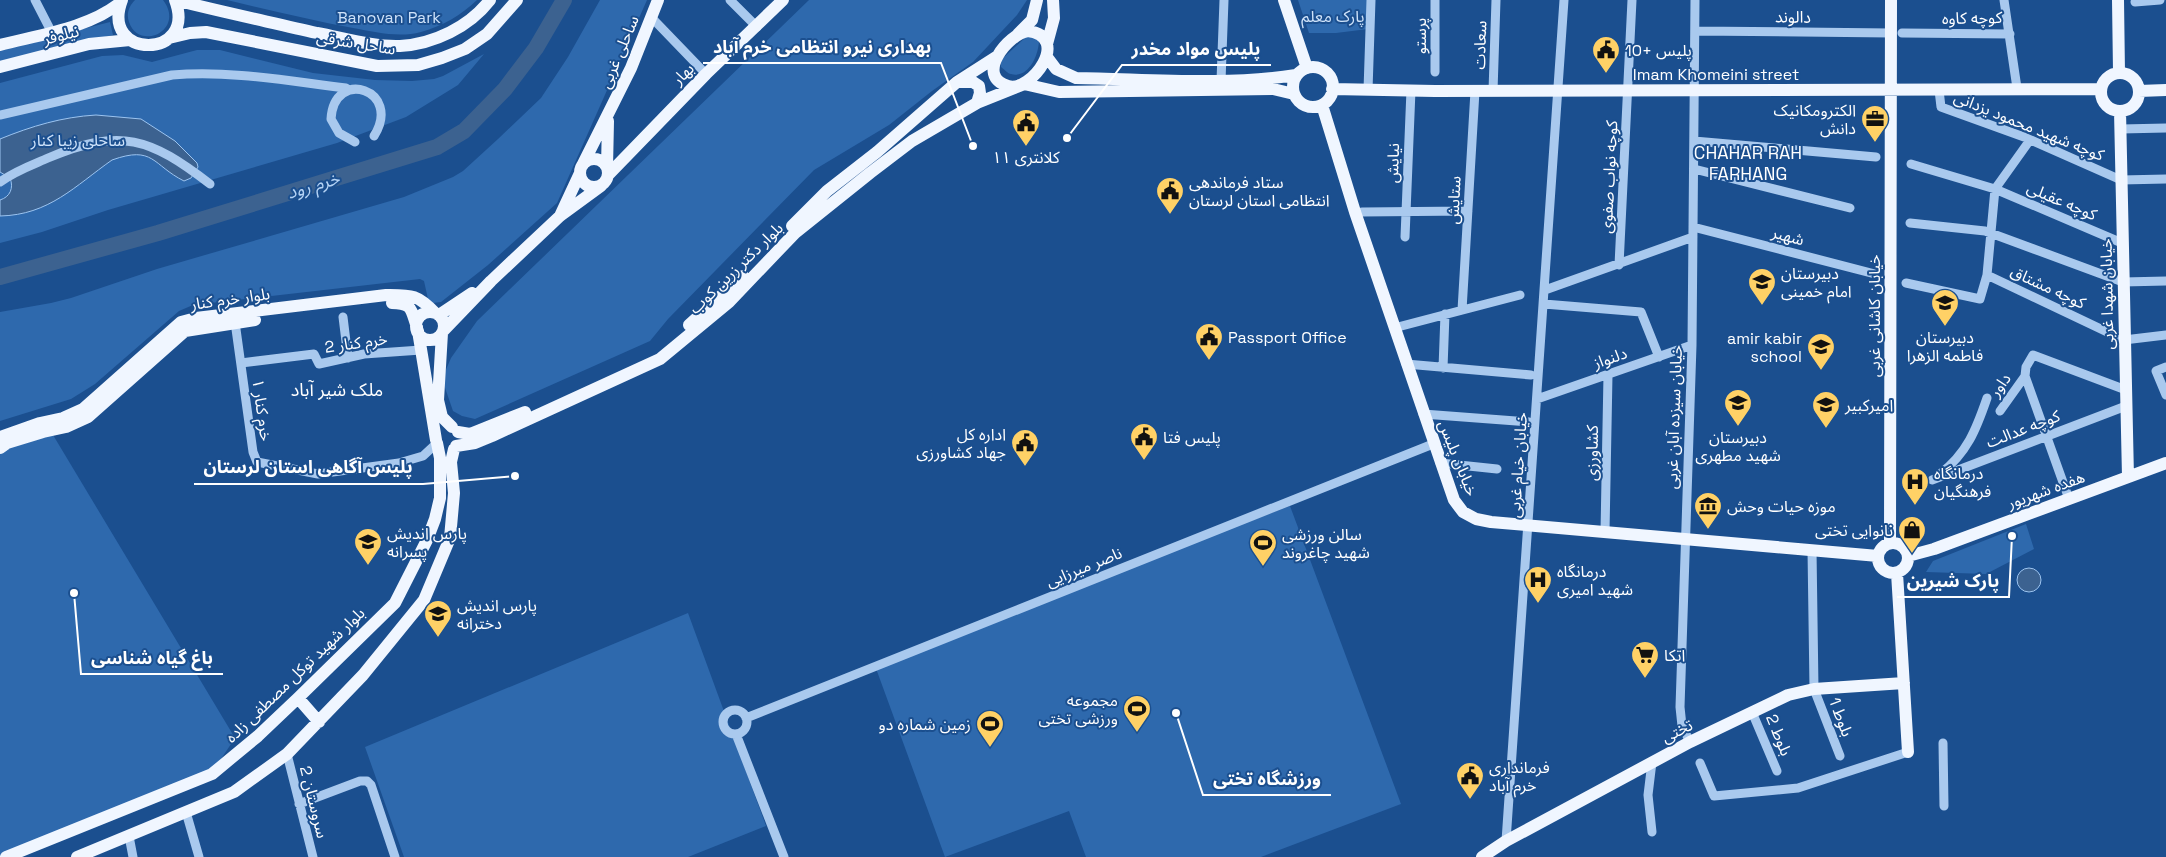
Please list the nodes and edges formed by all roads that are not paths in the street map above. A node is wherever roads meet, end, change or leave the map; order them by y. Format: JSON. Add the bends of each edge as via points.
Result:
{"nodes":[{"id":1,"x":35,"y":0,"type":"edge"},
{"id":2,"x":175,"y":0,"type":"edge"},
{"id":3,"x":490,"y":0,"type":"edge"},
{"id":4,"x":517,"y":0,"type":"edge"},
{"id":5,"x":658,"y":0,"type":"edge"},
{"id":6,"x":730,"y":0,"type":"edge"},
{"id":7,"x":783,"y":0,"type":"edge"},
{"id":8,"x":1037,"y":0,"type":"edge"},
{"id":9,"x":1053,"y":0,"type":"edge"},
{"id":10,"x":1224,"y":0,"type":"edge"},
{"id":11,"x":1284,"y":0,"type":"edge"},
{"id":12,"x":1370,"y":0,"type":"edge"},
{"id":13,"x":1435,"y":0,"type":"edge"},
{"id":14,"x":1496,"y":0,"type":"edge"},
{"id":15,"x":1564,"y":0,"type":"edge"},
{"id":16,"x":1632,"y":0,"type":"edge"},
{"id":17,"x":1695,"y":0,"type":"edge"},
{"id":18,"x":1891,"y":0,"type":"edge"},
{"id":19,"x":2004,"y":0,"type":"edge"},
{"id":20,"x":2118,"y":0,"type":"edge"},
{"id":21,"x":2160,"y":0,"type":"edge"},
{"id":22,"x":121,"y":1,"type":"edge"},
{"id":23,"x":2135,"y":2,"type":"dead end"},
{"id":24,"x":652,"y":18,"type":"junction"},
{"id":25,"x":756,"y":27,"type":"junction"},
{"id":26,"x":51,"y":31,"type":"junction"},
{"id":27,"x":1695,"y":31,"type":"junction"},
{"id":28,"x":1896,"y":33,"type":"junction"},
{"id":29,"x":2010,"y":34,"type":"junction"},
{"id":30,"x":1017,"y":35,"type":"junction"},
{"id":31,"x":169,"y":38,"type":"junction"},
{"id":32,"x":130,"y":40,"type":"junction"},
{"id":33,"x":0,"y":45,"type":"edge"},
{"id":34,"x":1047,"y":50,"type":"junction"},
{"id":35,"x":996,"y":57,"type":"junction"},
{"id":36,"x":0,"y":67,"type":"edge"},
{"id":37,"x":1306,"y":68,"type":"junction"},
{"id":38,"x":1435,"y":72,"type":"dead end"},
{"id":39,"x":2119,"y":72,"type":"junction"},
{"id":40,"x":706,"y":74,"type":"junction"},
{"id":41,"x":1296,"y":75,"type":"junction"},
{"id":42,"x":1221,"y":81,"type":"junction"},
{"id":43,"x":957,"y":82,"type":"junction"},
{"id":44,"x":1023,"y":84,"type":"junction"},
{"id":45,"x":2017,"y":88,"type":"junction"},
{"id":46,"x":1332,"y":89,"type":"junction"},
{"id":47,"x":1891,"y":89,"type":"junction"},
{"id":48,"x":2101,"y":89,"type":"junction"},
{"id":49,"x":348,"y":90,"type":"junction"},
{"id":50,"x":1368,"y":90,"type":"junction"},
{"id":51,"x":1411,"y":90,"type":"junction"},
{"id":52,"x":1629,"y":90,"type":"junction"},
{"id":53,"x":1695,"y":90,"type":"junction"},
{"id":54,"x":1939,"y":90,"type":"junction"},
{"id":55,"x":2166,"y":90,"type":"edge"},
{"id":56,"x":1475,"y":91,"type":"junction"},
{"id":57,"x":1494,"y":91,"type":"junction"},
{"id":58,"x":1558,"y":91,"type":"junction"},
{"id":59,"x":2139,"y":91,"type":"junction"},
{"id":60,"x":1294,"y":94,"type":"junction"},
{"id":61,"x":977,"y":102,"type":"junction"},
{"id":62,"x":1322,"y":105,"type":"junction"},
{"id":63,"x":2120,"y":111,"type":"junction"},
{"id":64,"x":0,"y":115,"type":"edge"},
{"id":65,"x":608,"y":116,"type":"junction"},
{"id":66,"x":2166,"y":128,"type":"edge"},
{"id":67,"x":2120,"y":129,"type":"junction"},
{"id":68,"x":608,"y":132,"type":"junction"},
{"id":69,"x":374,"y":136,"type":"dead end"},
{"id":70,"x":2030,"y":140,"type":"junction"},
{"id":71,"x":1694,"y":141,"type":"junction"},
{"id":72,"x":355,"y":142,"type":"dead end"},
{"id":73,"x":633,"y":147,"type":"junction"},
{"id":74,"x":1876,"y":157,"type":"dead end"},
{"id":75,"x":1911,"y":164,"type":"dead end"},
{"id":76,"x":581,"y":169,"type":"junction"},
{"id":77,"x":608,"y":170,"type":"junction"},
{"id":78,"x":1694,"y":170,"type":"junction"},
{"id":79,"x":3,"y":179,"type":"edge"},
{"id":80,"x":2166,"y":179,"type":"edge"},
{"id":81,"x":2121,"y":180,"type":"junction"},
{"id":82,"x":210,"y":184,"type":"dead end"},
{"id":83,"x":601,"y":186,"type":"junction"},
{"id":84,"x":1993,"y":188,"type":"junction"},
{"id":85,"x":1850,"y":208,"type":"dead end"},
{"id":86,"x":1468,"y":211,"type":"junction"},
{"id":87,"x":1362,"y":212,"type":"dead end"},
{"id":88,"x":1406,"y":212,"type":"junction"},
{"id":89,"x":560,"y":216,"type":"junction"},
{"id":90,"x":1910,"y":223,"type":"dead end"},
{"id":91,"x":1693,"y":227,"type":"junction"},
{"id":92,"x":1990,"y":233,"type":"junction"},
{"id":93,"x":1405,"y":237,"type":"dead end"},
{"id":94,"x":1693,"y":237,"type":"junction"},
{"id":95,"x":2122,"y":243,"type":"junction"},
{"id":96,"x":1619,"y":265,"type":"junction"},
{"id":97,"x":1874,"y":274,"type":"dead end"},
{"id":98,"x":1987,"y":275,"type":"junction"},
{"id":99,"x":491,"y":281,"type":"junction"},
{"id":100,"x":1906,"y":282,"type":"dead end"},
{"id":101,"x":2123,"y":282,"type":"junction"},
{"id":102,"x":2166,"y":282,"type":"edge"},
{"id":103,"x":1545,"y":290,"type":"junction"},
{"id":104,"x":1520,"y":295,"type":"dead end"},
{"id":105,"x":1544,"y":304,"type":"junction"},
{"id":106,"x":1462,"y":310,"type":"junction"},
{"id":107,"x":437,"y":314,"type":"junction"},
{"id":108,"x":1445,"y":314,"type":"junction"},
{"id":109,"x":343,"y":317,"type":"dead end"},
{"id":110,"x":236,"y":322,"type":"junction"},
{"id":111,"x":1394,"y":328,"type":"junction"},
{"id":112,"x":417,"y":329,"type":"junction"},
{"id":113,"x":442,"y":332,"type":"junction"},
{"id":114,"x":2166,"y":335,"type":"edge"},
{"id":115,"x":2124,"y":340,"type":"junction"},
{"id":116,"x":1692,"y":345,"type":"junction"},
{"id":117,"x":421,"y":350,"type":"junction"},
{"id":118,"x":1659,"y":357,"type":"junction"},
{"id":119,"x":348,"y":358,"type":"junction"},
{"id":120,"x":241,"y":363,"type":"junction"},
{"id":121,"x":1406,"y":364,"type":"junction"},
{"id":122,"x":2166,"y":367,"type":"edge"},
{"id":123,"x":1443,"y":368,"type":"junction"},
{"id":124,"x":1531,"y":374,"type":"dead end"},
{"id":125,"x":1608,"y":374,"type":"junction"},
{"id":126,"x":2025,"y":376,"type":"junction"},
{"id":127,"x":2126,"y":390,"type":"junction"},
{"id":128,"x":2166,"y":395,"type":"edge"},
{"id":129,"x":1987,"y":398,"type":"dead end"},
{"id":130,"x":1537,"y":399,"type":"junction"},
{"id":131,"x":2126,"y":406,"type":"junction"},
{"id":132,"x":2000,"y":411,"type":"dead end"},
{"id":133,"x":1423,"y":414,"type":"junction"},
{"id":134,"x":1529,"y":422,"type":"dead end"},
{"id":135,"x":455,"y":430,"type":"junction"},
{"id":136,"x":0,"y":437,"type":"edge"},
{"id":137,"x":2046,"y":437,"type":"junction"},
{"id":138,"x":437,"y":441,"type":"junction"},
{"id":139,"x":1433,"y":444,"type":"junction"},
{"id":140,"x":455,"y":447,"type":"junction"},
{"id":141,"x":0,"y":448,"type":"edge"},
{"id":142,"x":1440,"y":463,"type":"junction"},
{"id":143,"x":2166,"y":463,"type":"edge"},
{"id":144,"x":1496,"y":469,"type":"dead end"},
{"id":145,"x":2128,"y":477,"type":"junction"},
{"id":146,"x":2069,"y":499,"type":"junction"},
{"id":147,"x":1529,"y":525,"type":"junction"},
{"id":148,"x":1605,"y":532,"type":"junction"},
{"id":149,"x":1686,"y":539,"type":"junction"},
{"id":150,"x":1890,"y":543,"type":"junction"},
{"id":151,"x":1812,"y":550,"type":"junction"},
{"id":152,"x":1878,"y":556,"type":"junction"},
{"id":153,"x":1908,"y":556,"type":"junction"},
{"id":154,"x":1897,"y":573,"type":"junction"},
{"id":155,"x":1904,"y":683,"type":"junction"},
{"id":156,"x":1814,"y":689,"type":"junction"},
{"id":157,"x":298,"y":698,"type":"junction"},
{"id":158,"x":1752,"y":712,"type":"junction"},
{"id":159,"x":746,"y":718,"type":"junction"},
{"id":160,"x":319,"y":722,"type":"junction"},
{"id":161,"x":736,"y":734,"type":"junction"},
{"id":162,"x":1690,"y":742,"type":"junction"},
{"id":163,"x":1943,"y":743,"type":"dead end"},
{"id":164,"x":1908,"y":752,"type":"joint"},
{"id":165,"x":287,"y":754,"type":"junction"},
{"id":166,"x":1840,"y":756,"type":"dead end"},
{"id":167,"x":1652,"y":762,"type":"junction"},
{"id":168,"x":1700,"y":763,"type":"dead end"},
{"id":169,"x":1777,"y":771,"type":"dead end"},
{"id":170,"x":300,"y":804,"type":"junction"},
{"id":171,"x":1944,"y":806,"type":"dead end"},
{"id":172,"x":186,"y":812,"type":"junction"},
{"id":173,"x":1652,"y":832,"type":"dead end"},
{"id":174,"x":129,"y":836,"type":"junction"},
{"id":175,"x":1506,"y":841,"type":"junction"},
{"id":176,"x":6,"y":857,"type":"edge"},
{"id":177,"x":77,"y":857,"type":"edge"},
{"id":178,"x":133,"y":857,"type":"edge"},
{"id":179,"x":199,"y":857,"type":"edge"},
{"id":180,"x":313,"y":857,"type":"edge"},
{"id":181,"x":395,"y":857,"type":"edge"},
{"id":182,"x":784,"y":857,"type":"edge"},
{"id":183,"x":1482,"y":857,"type":"edge"}],
"edges":[{"from":1,"to":26,"type":"street"},
{"from":2,"to":3,"type":"main road","via":[[358,41],[399,46],[424,42],[458,29]]},
{"from":2,"to":31,"type":"main road","via":[[179,20]]},
{"from":4,"to":31,"type":"main road","name":"ساحل شرقی","via":[[487,34],[465,49],[418,65],[377,66],[206,32]]},
{"from":5,"to":24,"type":"main road","name":"ساحلی غربی"},
{"from":6,"to":25,"type":"street"},
{"from":7,"to":25,"type":"main road","name":"بهار"},
{"from":8,"to":30,"type":"main road","via":[[1032,20]]},
{"from":9,"to":34,"type":"main road","via":[[1054,18]]},
{"from":10,"to":42,"type":"street"},
{"from":11,"to":37,"type":"main road"},
{"from":12,"to":50,"type":"street"},
{"from":13,"to":38,"type":"street","name":"پرستو"},
{"from":14,"to":57,"type":"street","name":"سعادت"},
{"from":15,"to":58,"type":"street","name":"خیابان خیام غربی"},
{"from":16,"to":52,"type":"street","name":"کوچه نواب صفوی"},
{"from":17,"to":27,"type":"street","name":"خیابان سیزده آبان غربی"},
{"from":18,"to":28,"type":"main road","name":"خیابان کاشانی غربی"},
{"from":19,"to":29,"type":"street","name":"کوچه کاوه"},
{"from":20,"to":39,"type":"main road"},
{"from":21,"to":23,"type":"street"},
{"from":22,"to":26,"type":"main road","name":"نیلوفر","via":[[108,13]]},
{"from":22,"to":32,"type":"main road","via":[[120,28]]},
{"from":24,"to":40,"type":"street"},
{"from":24,"to":65,"type":"main road","name":"ساحلی غربی"},
{"from":25,"to":40,"type":"main road","name":"بهار"},
{"from":26,"to":33,"type":"main road","name":"نیلوفر"},
{"from":27,"to":28,"type":"street","name":"دالوند"},
{"from":27,"to":53,"type":"street","name":"خیابان سیزده آبان غربی"},
{"from":28,"to":29,"type":"street","name":"کوچه کاوه"},
{"from":28,"to":47,"type":"main road","name":"خیابان کاشانی غربی"},
{"from":29,"to":45,"type":"street"},
{"from":30,"to":34,"type":"main road","via":[[1034,32],[1040,35]]},
{"from":30,"to":35,"type":"main road"},
{"from":31,"to":32,"type":"main road","name":"ساحل شرقی","via":[[151,46]]},
{"from":32,"to":36,"type":"main road","name":"نیلوفر","via":[[89,44]]},
{"from":34,"to":42,"type":"main road","via":[[1056,69],[1076,78]]},
{"from":34,"to":44,"type":"main road","via":[[1045,62]]},
{"from":35,"to":43,"type":"main road","name":"بلوار دکتر زرین کوب"},
{"from":35,"to":44,"type":"main road","via":[[994,70],[1000,81],[1011,87]]},
{"from":37,"to":41,"type":"main road"},
{"from":37,"to":46,"type":"main road","via":[[1325,71],[1332,82]]},
{"from":39,"to":48,"type":"main road","via":[[2105,79]]},
{"from":39,"to":59,"type":"main road","via":[[2130,76]]},
{"from":40,"to":73,"type":"main road","name":"بهار"},
{"from":41,"to":42,"type":"main road"},
{"from":41,"to":60,"type":"main road"},
{"from":43,"to":61,"type":"main road","via":[[973,82],[979,86]]},
{"from":43,"to":135,"type":"main road","name":"بلوار دکتر زرین کوب","via":[[827,191],[735,284],[654,354],[480,431],[470,434]]},
{"from":44,"to":60,"type":"main road","via":[[1059,92],[1273,89]]},
{"from":44,"to":61,"type":"main road","name":"بلوار دکتر زرین کوب"},
{"from":45,"to":48,"type":"main road","name":"Imam Khomeini street"},
{"from":45,"to":54,"type":"main road","name":"Imam Khomeini street"},
{"from":46,"to":50,"type":"main road","name":"Imam Khomeini street"},
{"from":46,"to":62,"type":"main road"},
{"from":47,"to":53,"type":"main road","name":"Imam Khomeini street"},
{"from":47,"to":54,"type":"main road","name":"Imam Khomeini street"},
{"from":47,"to":150,"type":"main road","name":"خیابان کاشانی غربی"},
{"from":48,"to":63,"type":"main road","via":[[2107,107]]},
{"from":49,"to":64,"type":"street","via":[[267,78],[196,73],[172,75]]},
{"from":49,"to":69,"type":"street","via":[[358,89],[377,99],[381,106],[382,120]]},
{"from":49,"to":72,"type":"street","via":[[336,100],[331,119],[339,133]]},
{"from":50,"to":51,"type":"main road","name":"Imam Khomeini street"},
{"from":51,"to":56,"type":"main road","name":"Imam Khomeini street"},
{"from":51,"to":88,"type":"street","name":"نیایش"},
{"from":52,"to":53,"type":"main road","name":"Imam Khomeini street"},
{"from":52,"to":58,"type":"main road","name":"Imam Khomeini street"},
{"from":52,"to":96,"type":"street","name":"کوچه نواب صفوی"},
{"from":53,"to":71,"type":"street","name":"خیابان سیزده آبان غربی"},
{"from":54,"to":70,"type":"street","name":"کوچه شهید محمود یزدانی","via":[[1941,106]]},
{"from":55,"to":59,"type":"main road"},
{"from":56,"to":57,"type":"main road","name":"Imam Khomeini street"},
{"from":56,"to":86,"type":"street","name":"ستایش"},
{"from":57,"to":58,"type":"main road","name":"Imam Khomeini street"},
{"from":58,"to":103,"type":"street","name":"خیابان خیام غربی"},
{"from":59,"to":63,"type":"main road","via":[[2131,108]]},
{"from":60,"to":62,"type":"main road","via":[[1309,106]]},
{"from":61,"to":140,"type":"main road","name":"بلوار دکتر زرین کوب","via":[[912,141],[824,209],[795,233],[729,302],[660,359],[492,436]]},
{"from":62,"to":111,"type":"main road","name":"خیابان پلیس"},
{"from":63,"to":67,"type":"main road","name":"خیابان شهدا غربی"},
{"from":65,"to":68,"type":"main road"},
{"from":65,"to":76,"type":"main road","name":"ساحلی غربی"},
{"from":66,"to":67,"type":"street"},
{"from":67,"to":81,"type":"main road","name":"خیابان شهدا غربی"},
{"from":68,"to":73,"type":"main road","via":[[616,147],[623,150]]},
{"from":68,"to":77,"type":"main road"},
{"from":70,"to":81,"type":"street","name":"کوچه شهید محمود یزدانی"},
{"from":70,"to":84,"type":"street"},
{"from":71,"to":74,"type":"street"},
{"from":71,"to":78,"type":"street","name":"خیابان سیزده آبان غربی"},
{"from":73,"to":77,"type":"main road","name":"بهار"},
{"from":75,"to":84,"type":"street","name":"کوچه عقیلی"},
{"from":76,"to":77,"type":"main road","via":[[595,159],[602,161]]},
{"from":76,"to":83,"type":"main road","via":[[586,186]]},
{"from":76,"to":89,"type":"main road","name":"ساحلی غربی"},
{"from":77,"to":83,"type":"main road","via":[[606,181]]},
{"from":78,"to":85,"type":"street"},
{"from":78,"to":91,"type":"street","name":"خیابان سیزده آبان غربی"},
{"from":79,"to":82,"type":"street","via":[[65,150],[112,140],[137,141],[150,146]]},
{"from":80,"to":81,"type":"street"},
{"from":81,"to":95,"type":"main road","name":"خیابان شهدا غربی"},
{"from":83,"to":89,"type":"main road"},
{"from":84,"to":92,"type":"street"},
{"from":84,"to":95,"type":"street","name":"کوچه عقیلی"},
{"from":86,"to":88,"type":"street"},
{"from":86,"to":106,"type":"street","name":"ستایش"},
{"from":87,"to":88,"type":"street"},
{"from":88,"to":93,"type":"street","name":"نیایش"},
{"from":89,"to":99,"type":"main road"},
{"from":90,"to":92,"type":"street"},
{"from":91,"to":94,"type":"street","name":"خیابان سیزده آبان غربی"},
{"from":91,"to":97,"type":"street","name":"شهیر"},
{"from":92,"to":98,"type":"street"},
{"from":92,"to":101,"type":"street"},
{"from":94,"to":96,"type":"street"},
{"from":94,"to":116,"type":"street","name":"خیابان سیزده آبان غربی"},
{"from":95,"to":101,"type":"main road","name":"خیابان شهدا غربی"},
{"from":96,"to":103,"type":"street"},
{"from":98,"to":100,"type":"street","via":[[1980,299]]},
{"from":98,"to":115,"type":"street","name":"کوچه مشتاق"},
{"from":99,"to":107,"type":"main road"},
{"from":99,"to":113,"type":"main road"},
{"from":101,"to":102,"type":"street"},
{"from":101,"to":115,"type":"main road","name":"خیابان شهدا غربی"},
{"from":103,"to":105,"type":"street","name":"خیابان خیام غربی"},
{"from":104,"to":106,"type":"street"},
{"from":105,"to":118,"type":"street","via":[[1641,312]]},
{"from":105,"to":130,"type":"street","name":"خیابان خیام غربی"},
{"from":106,"to":108,"type":"street"},
{"from":107,"to":112,"type":"main road","via":[[422,315]]},
{"from":107,"to":113,"type":"main road","via":[[444,322]]},
{"from":107,"to":136,"type":"main road","name":"بلوار خرم کنار","via":[[414,296],[386,295],[181,322],[83,409]]},
{"from":108,"to":111,"type":"street"},
{"from":108,"to":123,"type":"street"},
{"from":109,"to":119,"type":"street"},
{"from":110,"to":112,"type":"main road","name":"بلوار خرم کنار","via":[[405,303],[410,307]]},
{"from":110,"to":120,"type":"street","name":"خرم کنار ۱"},
{"from":110,"to":141,"type":"main road","name":"بلوار خرم کنار","via":[[185,330],[88,417]]},
{"from":111,"to":121,"type":"main road","name":"خیابان پلیس"},
{"from":112,"to":113,"type":"main road","via":[[428,340],[437,338]]},
{"from":112,"to":117,"type":"main road","name":"بلوار شهید توکل مصطفی زاده"},
{"from":113,"to":135,"type":"main road","via":[[438,400],[442,417]]},
{"from":114,"to":115,"type":"street"},
{"from":115,"to":127,"type":"main road","name":"خیابان شهدا غربی"},
{"from":116,"to":118,"type":"street","name":"دلنواز"},
{"from":116,"to":149,"type":"street","name":"خیابان سیزده آبان غربی"},
{"from":117,"to":119,"type":"street","name":"خرم کنار 2"},
{"from":117,"to":138,"type":"main road","name":"بلوار شهید توکل مصطفی زاده"},
{"from":118,"to":125,"type":"street","name":"دلنواز"},
{"from":119,"to":120,"type":"street","name":"خرم کنار 2","via":[[319,364],[314,354]]},
{"from":120,"to":138,"type":"street","name":"خرم کنار ۱","via":[[257,462],[318,474],[399,463],[424,456]]},
{"from":121,"to":123,"type":"street"},
{"from":121,"to":133,"type":"main road","name":"خیابان پلیس"},
{"from":122,"to":128,"type":"street","via":[[2156,371]]},
{"from":123,"to":124,"type":"street"},
{"from":125,"to":130,"type":"street","name":"دلنواز"},
{"from":125,"to":148,"type":"street","name":"کشاورزی"},
{"from":126,"to":127,"type":"street","name":"داور","via":[[2033,355]]},
{"from":126,"to":132,"type":"street","name":"داور"},
{"from":126,"to":137,"type":"street"},
{"from":127,"to":131,"type":"main road","name":"خیابان شهدا غربی"},
{"from":129,"to":137,"type":"street","name":"کوچه عدالت","via":[[1974,435],[1954,463],[1932,480]]},
{"from":130,"to":147,"type":"street","name":"خیابان خیام غربی"},
{"from":131,"to":137,"type":"street","name":"کوچه عدالت"},
{"from":131,"to":145,"type":"main road","name":"خیابان شهدا غربی"},
{"from":133,"to":134,"type":"street"},
{"from":133,"to":139,"type":"main road","name":"خیابان پلیس"},
{"from":135,"to":138,"type":"main road","via":[[441,429]]},
{"from":135,"to":140,"type":"main road","via":[[460,440]]},
{"from":137,"to":146,"type":"street"},
{"from":138,"to":140,"type":"main road","via":[[446,450]]},
{"from":138,"to":157,"type":"main road","name":"بلوار شهید توکل مصطفی زاده","via":[[440,498],[435,519],[394,602]]},
{"from":139,"to":142,"type":"main road","name":"خیابان پلیس"},
{"from":139,"to":159,"type":"street","name":"ناصر میرزایی"},
{"from":140,"to":160,"type":"main road","via":[[451,462],[454,493],[450,538],[424,600],[363,675]]},
{"from":142,"to":144,"type":"street"},
{"from":142,"to":147,"type":"main road","name":"خیابان پلیس","via":[[1454,500],[1463,512],[1476,519]]},
{"from":143,"to":145,"type":"main road","name":"هفده شهریور"},
{"from":145,"to":146,"type":"main road","name":"هفده شهریور"},
{"from":146,"to":153,"type":"main road","name":"هفده شهریور"},
{"from":147,"to":148,"type":"main road","name":"خیابان پلیس"},
{"from":147,"to":175,"type":"street","name":"خیابان خیام غربی"},
{"from":148,"to":149,"type":"main road","name":"خیابان پلیس"},
{"from":149,"to":151,"type":"main road","name":"خیابان پلیس"},
{"from":149,"to":162,"type":"street","name":"خیابان سیزده آبان غربی","via":[[1680,707],[1682,726]]},
{"from":150,"to":152,"type":"main road","via":[[1881,548]]},
{"from":150,"to":153,"type":"main road","via":[[1901,545]]},
{"from":151,"to":152,"type":"main road","name":"خیابان پلیس"},
{"from":151,"to":156,"type":"street"},
{"from":152,"to":154,"type":"main road","via":[[1883,570]]},
{"from":153,"to":154,"type":"main road","via":[[1907,565]]},
{"from":154,"to":155,"type":"main road"},
{"from":155,"to":156,"type":"main road","name":"تختی"},
{"from":155,"to":164,"type":"main road"},
{"from":156,"to":158,"type":"main road","name":"تختی","via":[[1788,695]]},
{"from":156,"to":166,"type":"street","name":"بلوط 1"},
{"from":157,"to":160,"type":"main road"},
{"from":157,"to":176,"type":"main road","name":"بلوار شهید توکل مصطفی زاده","via":[[212,774]]},
{"from":158,"to":162,"type":"main road","name":"تختی"},
{"from":158,"to":169,"type":"street","name":"بلوط 2"},
{"from":159,"to":161,"type":"street","via":[[745,728]]},
{"from":159,"to":161,"type":"street","via":[[733,710],[724,717],[726,729]]},
{"from":160,"to":165,"type":"main road"},
{"from":161,"to":182,"type":"street"},
{"from":162,"to":167,"type":"main road","name":"تختی"},
{"from":163,"to":171,"type":"street"},
{"from":164,"to":168,"type":"street","via":[[1798,788],[1714,796]]},
{"from":165,"to":170,"type":"street","name":"سروستان 2"},
{"from":165,"to":172,"type":"main road","via":[[234,792]]},
{"from":167,"to":173,"type":"street","via":[[1648,794]]},
{"from":167,"to":175,"type":"main road","name":"تختی"},
{"from":170,"to":180,"type":"street","name":"سروستان 2"},
{"from":170,"to":181,"type":"street","via":[[367,781]]},
{"from":172,"to":174,"type":"main road"},
{"from":172,"to":179,"type":"street"},
{"from":174,"to":177,"type":"main road"},
{"from":174,"to":178,"type":"street"},
{"from":175,"to":183,"type":"main road","name":"تختی"}]}
